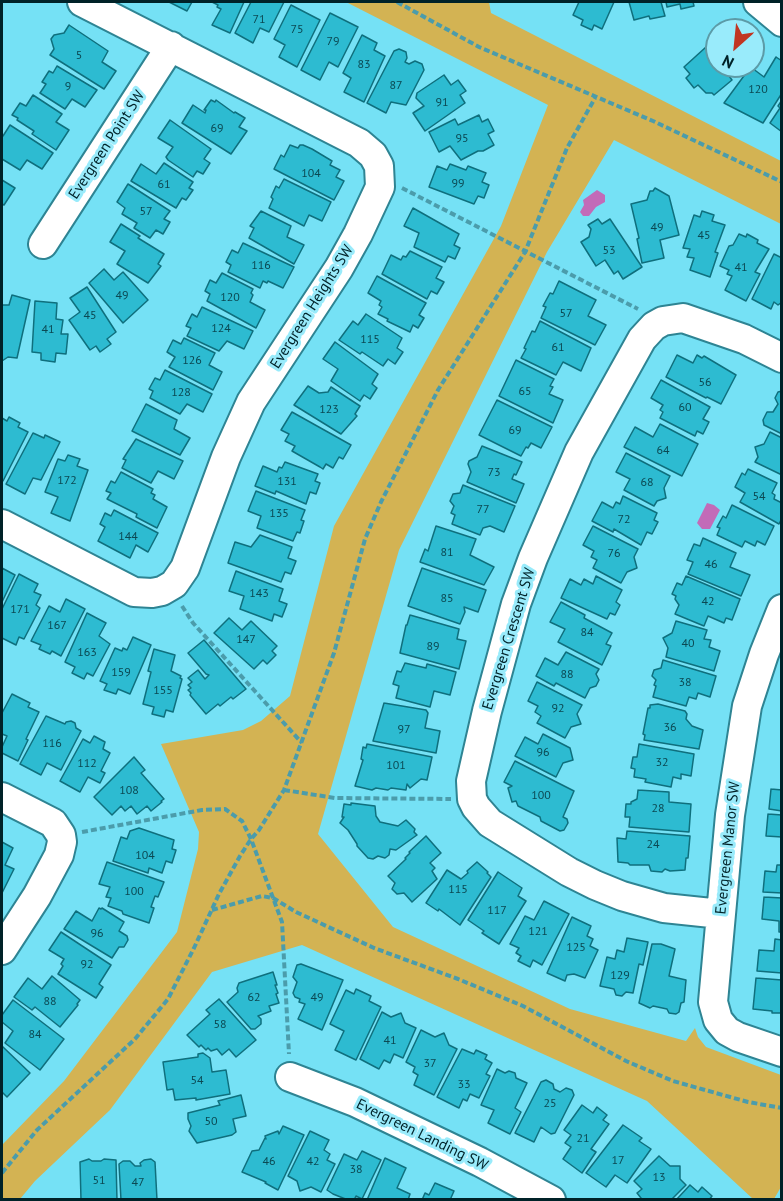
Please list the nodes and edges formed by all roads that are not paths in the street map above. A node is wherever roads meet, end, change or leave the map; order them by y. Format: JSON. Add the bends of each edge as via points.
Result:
{"nodes":[{"id":1,"x":82,"y":2,"type":"edge"},
{"id":2,"x":758,"y":2,"type":"edge"},
{"id":3,"x":782,"y":22,"type":"edge"},
{"id":4,"x":171,"y":46,"type":"junction"},
{"id":5,"x":43,"y":243,"type":"dead end"},
{"id":6,"x":782,"y":358,"type":"edge"},
{"id":7,"x":2,"y":524,"type":"edge"},
{"id":8,"x":782,"y":609,"type":"edge"},
{"id":9,"x":2,"y":797,"type":"edge"},
{"id":10,"x":721,"y":914,"type":"junction"},
{"id":11,"x":2,"y":950,"type":"edge"},
{"id":12,"x":782,"y":1052,"type":"edge"},
{"id":13,"x":290,"y":1077,"type":"road end"},
{"id":14,"x":551,"y":1200,"type":"edge"}],
"edges":[{"from":1,"to":4,"type":"street"},
{"from":2,"to":3,"type":"street"},
{"from":4,"to":5,"type":"street","name":"Evergreen Point SW"},
{"from":4,"to":7,"type":"street","name":"Evergreen Heights SW","via":[[359,143],[379,166],[380,187],[344,259],[251,402],[185,568],[174,584],[152,593],[134,592]]},
{"from":6,"to":10,"type":"street","name":"Evergreen Crescent SW","via":[[744,339],[677,318],[654,326],[642,339],[579,453],[533,558],[516,604],[471,781],[472,799],[490,823],[569,872],[664,908]]},
{"from":8,"to":10,"type":"street","name":"Evergreen Manor SW","via":[[747,706],[730,815]]},
{"from":9,"to":11,"type":"street","via":[[54,823],[61,835],[62,848]]},
{"from":10,"to":12,"type":"street","name":"Evergreen Manor SW","via":[[713,1002],[718,1020],[738,1037]]},
{"from":13,"to":14,"type":"street","name":"Evergreen Landing SW","via":[[355,1102]]}]}
